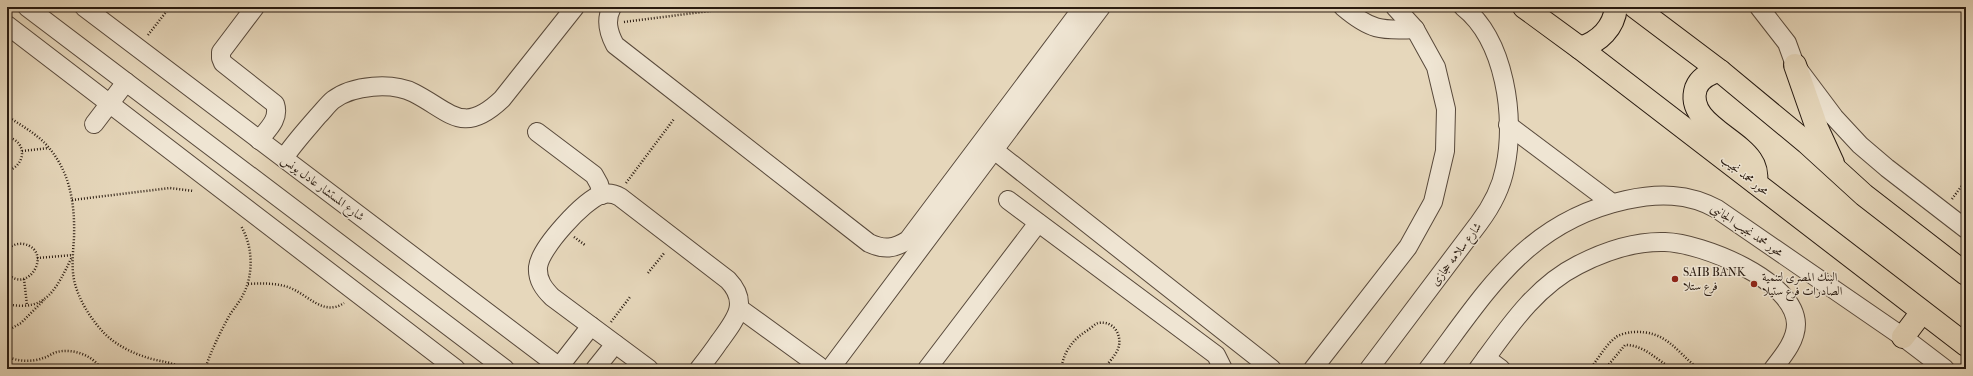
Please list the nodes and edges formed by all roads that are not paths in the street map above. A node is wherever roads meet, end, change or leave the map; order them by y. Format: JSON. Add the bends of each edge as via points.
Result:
{"nodes":[{"id":1,"x":27,"y":7,"type":"edge"},
{"id":2,"x":84,"y":7,"type":"edge"},
{"id":3,"x":255,"y":7,"type":"edge"},
{"id":4,"x":575,"y":7,"type":"edge"},
{"id":5,"x":1083,"y":7,"type":"edge"},
{"id":6,"x":1101,"y":7,"type":"edge"},
{"id":7,"x":1343,"y":7,"type":"edge"},
{"id":8,"x":1394,"y":7,"type":"edge"},
{"id":9,"x":1463,"y":7,"type":"edge"},
{"id":10,"x":1524,"y":7,"type":"edge"},
{"id":11,"x":1616,"y":7,"type":"edge"},
{"id":12,"x":1635,"y":7,"type":"edge"},
{"id":13,"x":1759,"y":7,"type":"edge"},
{"id":14,"x":1777,"y":7,"type":"edge"},
{"id":15,"x":610,"y":15,"type":"edge"},
{"id":16,"x":7,"y":25,"type":"edge"},
{"id":17,"x":1415,"y":29,"type":"junction"},
{"id":18,"x":1787,"y":43,"type":"junction"},
{"id":19,"x":1580,"y":48,"type":"junction"},
{"id":20,"x":1795,"y":65,"type":"junction"},
{"id":21,"x":1720,"y":71,"type":"junction"},
{"id":22,"x":126,"y":82,"type":"junction"},
{"id":23,"x":109,"y":104,"type":"junction"},
{"id":24,"x":94,"y":124,"type":"dead end"},
{"id":25,"x":1508,"y":125,"type":"junction"},
{"id":26,"x":537,"y":132,"type":"dead end"},
{"id":27,"x":259,"y":140,"type":"junction"},
{"id":28,"x":994,"y":150,"type":"junction"},
{"id":29,"x":284,"y":158,"type":"junction"},
{"id":30,"x":1837,"y":171,"type":"junction"},
{"id":31,"x":1756,"y":183,"type":"junction"},
{"id":32,"x":609,"y":195,"type":"junction"},
{"id":33,"x":1008,"y":200,"type":"dead end"},
{"id":34,"x":1612,"y":203,"type":"junction"},
{"id":35,"x":1038,"y":223,"type":"junction"},
{"id":36,"x":1966,"y":229,"type":"edge"},
{"id":37,"x":1966,"y":274,"type":"edge"},
{"id":38,"x":739,"y":308,"type":"junction"},
{"id":39,"x":1922,"y":312,"type":"junction"},
{"id":40,"x":603,"y":334,"type":"junction"},
{"id":41,"x":1903,"y":337,"type":"junction"},
{"id":42,"x":1966,"y":345,"type":"edge"},
{"id":43,"x":1482,"y":364,"type":"edge"},
{"id":44,"x":561,"y":368,"type":"edge"},
{"id":45,"x":825,"y":368,"type":"edge"},
{"id":46,"x":456,"y":369,"type":"edge"},
{"id":47,"x":505,"y":369,"type":"edge"},
{"id":48,"x":595,"y":369,"type":"edge"},
{"id":49,"x":649,"y":369,"type":"edge"},
{"id":50,"x":699,"y":369,"type":"edge"},
{"id":51,"x":927,"y":369,"type":"edge"},
{"id":52,"x":1223,"y":369,"type":"edge"},
{"id":53,"x":1272,"y":369,"type":"edge"},
{"id":54,"x":1313,"y":369,"type":"edge"},
{"id":55,"x":1369,"y":369,"type":"edge"},
{"id":56,"x":1428,"y":369,"type":"edge"},
{"id":57,"x":1500,"y":369,"type":"edge"},
{"id":58,"x":1773,"y":369,"type":"edge"},
{"id":59,"x":1945,"y":369,"type":"edge"}],
"edges":[{"from":1,"to":22,"type":"street"},
{"from":2,"to":27,"type":"street","name":"شارع المستشار عادل يونس"},
{"from":3,"to":27,"type":"street","via":[[221,52],[221,58],[223,63],[275,104],[276,117]]},
{"from":4,"to":29,"type":"street","via":[[489,112],[471,118],[453,117],[413,93],[386,86],[359,89],[333,100],[294,142]]},
{"from":5,"to":15,"type":"street","via":[[908,240],[899,246],[889,248],[879,248],[869,243],[624,52],[613,40]]},
{"from":6,"to":28,"type":"street"},
{"from":7,"to":17,"type":"street","via":[[1359,21],[1387,31]]},
{"from":8,"to":17,"type":"street"},
{"from":9,"to":25,"type":"street","via":[[1473,15],[1483,29],[1498,60],[1506,94]]},
{"from":10,"to":19,"type":"main road","name":"محور محمد نجيب"},
{"from":11,"to":19,"type":"main road","via":[[1614,18],[1604,34]]},
{"from":12,"to":21,"type":"main road"},
{"from":13,"to":18,"type":"street"},
{"from":14,"to":18,"type":"street","via":[[1779,24]]},
{"from":16,"to":23,"type":"street"},
{"from":17,"to":54,"type":"street","via":[[1436,68],[1446,109],[1445,151],[1434,202],[1408,247]]},
{"from":18,"to":20,"type":"street"},
{"from":19,"to":31,"type":"main road","name":"محور محمد نجيب"},
{"from":20,"to":30,"type":"main road","via":[[1817,128]]},
{"from":20,"to":36,"type":"street","via":[[1834,117],[1860,145]]},
{"from":21,"to":30,"type":"main road"},
{"from":21,"to":31,"type":"main road","via":[[1707,75],[1697,86],[1695,106],[1702,117],[1751,159],[1756,170]]},
{"from":22,"to":23,"type":"street"},
{"from":22,"to":47,"type":"street"},
{"from":23,"to":24,"type":"street"},
{"from":23,"to":46,"type":"street"},
{"from":25,"to":34,"type":"street"},
{"from":25,"to":55,"type":"street","name":"شارع سلامه حجازى","via":[[1505,169],[1488,211]]},
{"from":26,"to":32,"type":"street","via":[[594,175]]},
{"from":27,"to":29,"type":"street","name":"شارع المستشار عادل يونس"},
{"from":28,"to":45,"type":"street"},
{"from":28,"to":53,"type":"street"},
{"from":29,"to":44,"type":"street","name":"شارع المستشار عادل يونس"},
{"from":30,"to":37,"type":"main road"},
{"from":31,"to":39,"type":"main road","name":"محور محمد نجيب"},
{"from":32,"to":38,"type":"street","via":[[728,280],[737,292]]},
{"from":32,"to":40,"type":"street","via":[[578,212],[564,225],[542,256],[538,268],[539,279],[544,289]]},
{"from":33,"to":35,"type":"street"},
{"from":34,"to":41,"type":"street","name":"محور محمد نجيب الجانبى","via":[[1668,195],[1706,202]]},
{"from":34,"to":56,"type":"street","via":[[1569,219],[1518,256]]},
{"from":35,"to":51,"type":"street"},
{"from":35,"to":52,"type":"street","via":[[1216,355]]},
{"from":38,"to":45,"type":"street"},
{"from":38,"to":50,"type":"street","via":[[733,322]]},
{"from":39,"to":41,"type":"main road"},
{"from":39,"to":42,"type":"main road","name":"محور محمد نجيب"},
{"from":40,"to":44,"type":"street"},
{"from":40,"to":48,"type":"street"},
{"from":40,"to":49,"type":"street"},
{"from":41,"to":59,"type":"street","name":"محور محمد نجيب الجانبى"},
{"from":43,"to":57,"type":"street"},
{"from":43,"to":58,"type":"street","via":[[1533,298],[1556,278],[1577,265],[1611,250],[1640,243],[1666,242],[1727,257],[1781,293],[1792,307],[1796,324],[1793,341]]}]}
